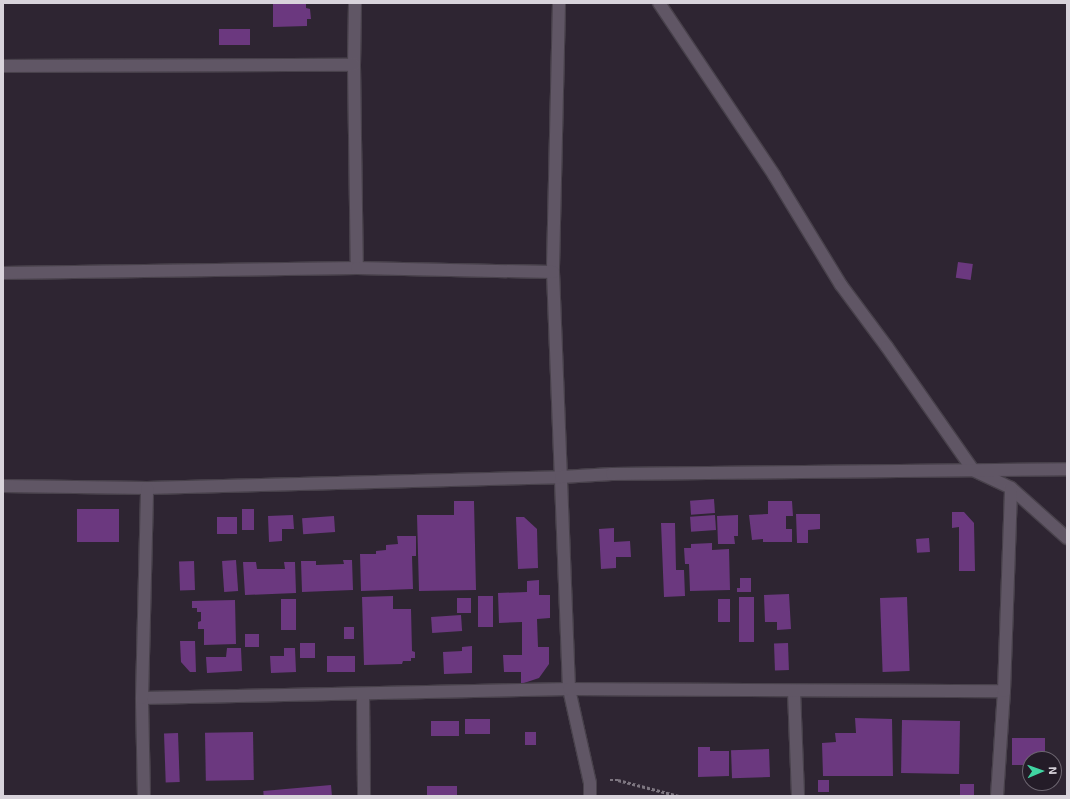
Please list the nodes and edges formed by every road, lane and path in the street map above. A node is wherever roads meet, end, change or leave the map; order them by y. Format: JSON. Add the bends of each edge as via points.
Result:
{"nodes":[{"id":1,"x":355,"y":3,"type":"edge"},
{"id":2,"x":559,"y":3,"type":"edge"},
{"id":3,"x":659,"y":3,"type":"edge"},
{"id":4,"x":354,"y":64,"type":"junction"},
{"id":5,"x":3,"y":66,"type":"edge"},
{"id":6,"x":356,"y":268,"type":"junction"},
{"id":7,"x":553,"y":272,"type":"junction"},
{"id":8,"x":3,"y":273,"type":"edge"},
{"id":9,"x":1067,"y":469,"type":"edge"},
{"id":10,"x":973,"y":470,"type":"junction"},
{"id":11,"x":561,"y":477,"type":"junction"},
{"id":12,"x":3,"y":486,"type":"edge"},
{"id":13,"x":147,"y":488,"type":"junction"},
{"id":14,"x":1010,"y":488,"type":"junction"},
{"id":15,"x":1067,"y":538,"type":"edge"},
{"id":16,"x":569,"y":689,"type":"junction"},
{"id":17,"x":794,"y":691,"type":"junction"},
{"id":18,"x":1004,"y":691,"type":"junction"},
{"id":19,"x":363,"y":694,"type":"junction"},
{"id":20,"x":142,"y":698,"type":"junction"},
{"id":21,"x":590,"y":783,"type":"junction"},
{"id":22,"x":144,"y":796,"type":"edge"},
{"id":23,"x":364,"y":796,"type":"edge"},
{"id":24,"x":590,"y":796,"type":"edge"},
{"id":25,"x":679,"y":796,"type":"edge"},
{"id":26,"x":798,"y":796,"type":"edge"},
{"id":27,"x":997,"y":796,"type":"edge"}],
"edges":[{"from":1,"to":4,"type":"street"},
{"from":2,"to":7,"type":"street"},
{"from":3,"to":10,"type":"street","via":[[774,175],[841,285]]},
{"from":4,"to":5,"type":"street"},
{"from":4,"to":6,"type":"street"},
{"from":6,"to":7,"type":"street"},
{"from":6,"to":8,"type":"street"},
{"from":7,"to":11,"type":"street"},
{"from":9,"to":10,"type":"street"},
{"from":10,"to":11,"type":"street","via":[[612,474]]},
{"from":10,"to":14,"type":"street"},
{"from":11,"to":13,"type":"street"},
{"from":11,"to":16,"type":"street"},
{"from":12,"to":13,"type":"street"},
{"from":13,"to":20,"type":"street"},
{"from":14,"to":15,"type":"street"},
{"from":14,"to":18,"type":"street"},
{"from":16,"to":17,"type":"street"},
{"from":16,"to":19,"type":"street"},
{"from":16,"to":21,"type":"street"},
{"from":17,"to":18,"type":"street"},
{"from":17,"to":26,"type":"street"},
{"from":18,"to":27,"type":"street"},
{"from":19,"to":20,"type":"street"},
{"from":19,"to":23,"type":"street"},
{"from":20,"to":22,"type":"street"},
{"from":21,"to":24,"type":"street"},
{"from":21,"to":25,"type":"path","via":[[618,780]]}]}
